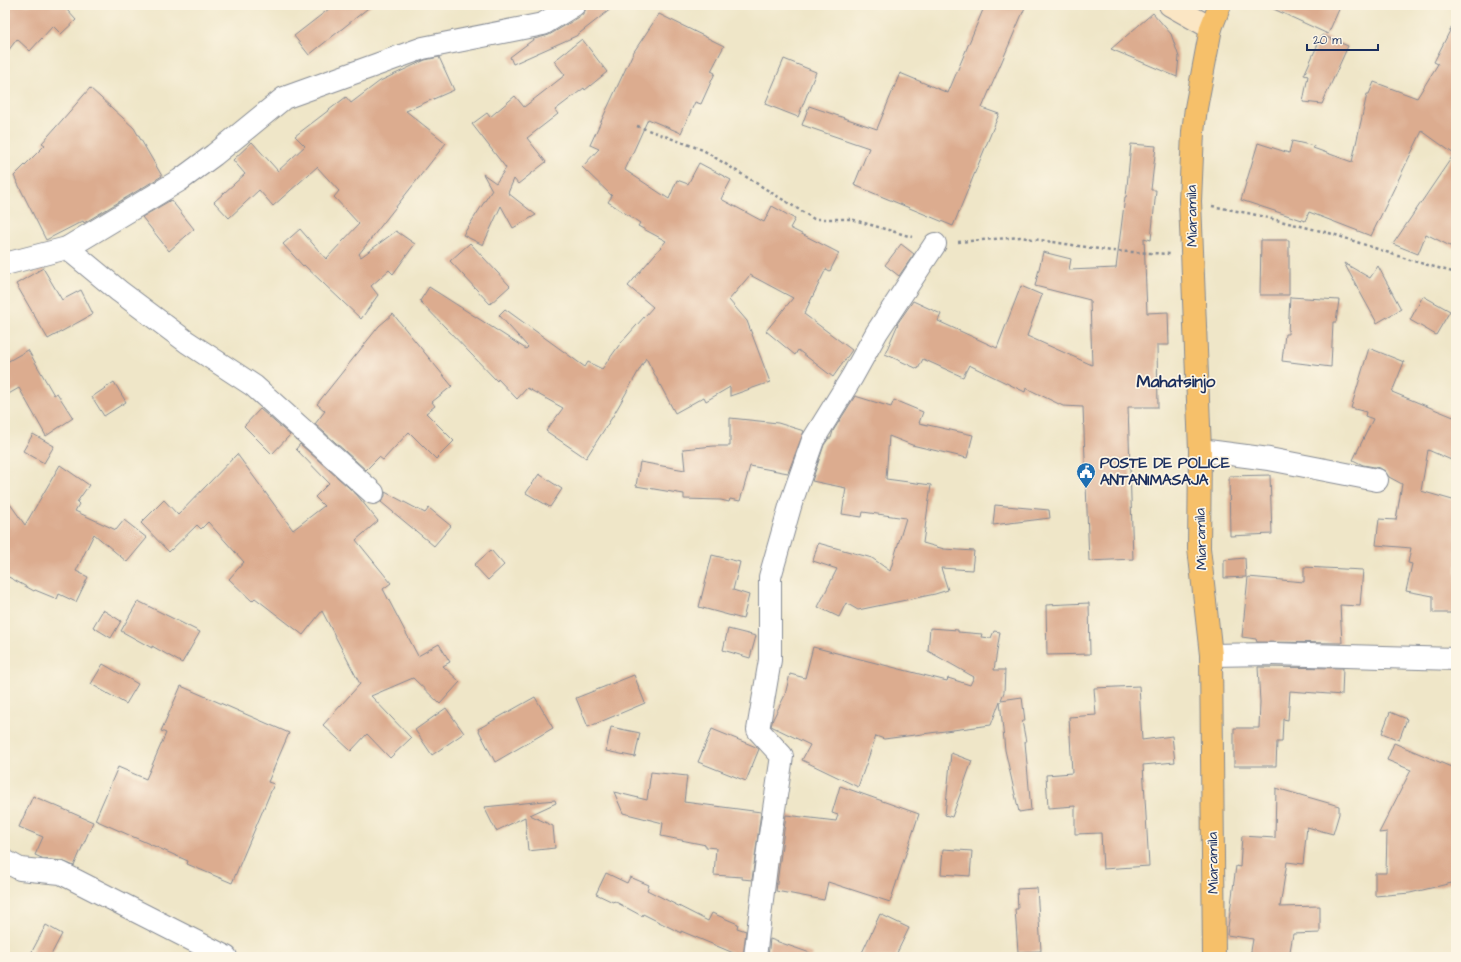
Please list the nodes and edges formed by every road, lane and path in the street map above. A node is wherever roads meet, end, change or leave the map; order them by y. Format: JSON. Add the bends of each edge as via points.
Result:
{"nodes":[{"id":1,"x":574,"y":5,"type":"edge"},
{"id":2,"x":1170,"y":5,"type":"edge"},
{"id":3,"x":1220,"y":5,"type":"edge"},
{"id":4,"x":1211,"y":28,"type":"junction"},
{"id":5,"x":638,"y":126,"type":"dead end"},
{"id":6,"x":1190,"y":201,"type":"junction"},
{"id":7,"x":935,"y":244,"type":"junction"},
{"id":8,"x":67,"y":248,"type":"junction"},
{"id":9,"x":1192,"y":255,"type":"junction"},
{"id":10,"x":5,"y":264,"type":"edge"},
{"id":11,"x":1456,"y":273,"type":"edge"},
{"id":12,"x":1200,"y":450,"type":"junction"},
{"id":13,"x":1377,"y":480,"type":"dead end"},
{"id":14,"x":373,"y":492,"type":"dead end"},
{"id":15,"x":1211,"y":655,"type":"junction"},
{"id":16,"x":1456,"y":659,"type":"edge"},
{"id":17,"x":5,"y":861,"type":"edge"},
{"id":18,"x":226,"y":957,"type":"edge"},
{"id":19,"x":755,"y":957,"type":"edge"},
{"id":20,"x":1214,"y":957,"type":"edge"}],
"edges":[{"from":1,"to":8,"type":"street","via":[[543,24],[423,48],[284,98],[180,180]]},
{"from":2,"to":4,"type":"street"},
{"from":3,"to":4,"type":"main road","name":"Miaramila"},
{"from":4,"to":6,"type":"main road","name":"Miaramila","via":[[1193,132]]},
{"from":5,"to":7,"type":"path","via":[[703,150],[814,219],[851,219]]},
{"from":6,"to":9,"type":"main road","name":"Miaramila"},
{"from":6,"to":11,"type":"path","via":[[1333,234]]},
{"from":7,"to":9,"type":"path","via":[[1020,237],[1112,251]]},
{"from":7,"to":19,"type":"street","via":[[877,332],[813,440],[791,503],[770,577],[770,660],[758,730],[782,756]]},
{"from":8,"to":10,"type":"street"},
{"from":8,"to":14,"type":"street","via":[[187,342],[254,386]]},
{"from":9,"to":12,"type":"main road","name":"Miaramila"},
{"from":12,"to":13,"type":"street","via":[[1269,459]]},
{"from":12,"to":15,"type":"main road","name":"Miaramila","via":[[1199,548]]},
{"from":15,"to":16,"type":"street"},
{"from":15,"to":20,"type":"main road","name":"Miaramila"},
{"from":17,"to":18,"type":"street","via":[[20,869],[61,873]]}]}
